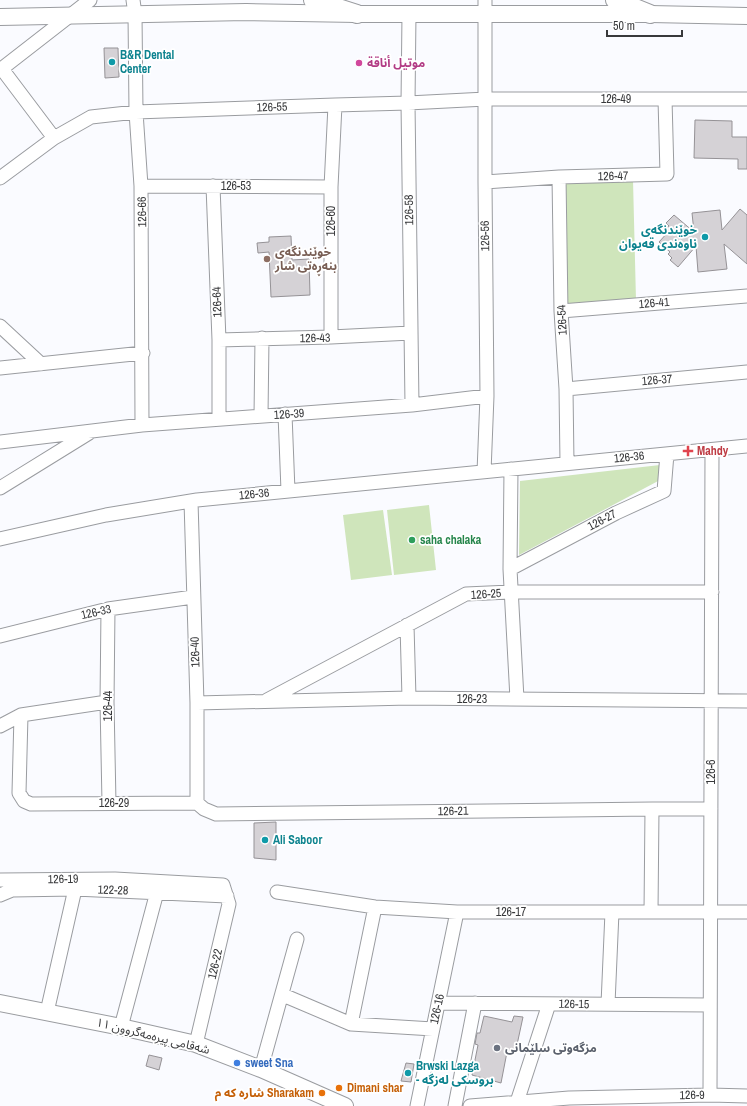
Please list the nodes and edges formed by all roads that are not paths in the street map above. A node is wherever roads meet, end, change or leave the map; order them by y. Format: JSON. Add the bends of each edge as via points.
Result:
{"nodes":[{"id":1,"x":90,"y":0,"type":"edge"},
{"id":2,"x":313,"y":0,"type":"edge"},
{"id":3,"x":615,"y":0,"type":"edge"},
{"id":4,"x":485,"y":6,"type":"edge"},
{"id":5,"x":134,"y":7,"type":"edge"},
{"id":6,"x":357,"y":14,"type":"junction"},
{"id":7,"x":409,"y":14,"type":"junction"},
{"id":8,"x":650,"y":14,"type":"junction"},
{"id":9,"x":70,"y":16,"type":"junction"},
{"id":10,"x":747,"y":16,"type":"edge"},
{"id":11,"x":0,"y":18,"type":"edge"},
{"id":12,"x":1,"y":70,"type":"edge"},
{"id":13,"x":665,"y":99,"type":"junction"},
{"id":14,"x":747,"y":99,"type":"edge"},
{"id":15,"x":486,"y":100,"type":"junction"},
{"id":16,"x":408,"y":103,"type":"junction"},
{"id":17,"x":335,"y":105,"type":"junction"},
{"id":18,"x":136,"y":112,"type":"junction"},
{"id":19,"x":54,"y":138,"type":"junction"},
{"id":20,"x":559,"y":177,"type":"junction"},
{"id":21,"x":0,"y":178,"type":"edge"},
{"id":22,"x":485,"y":182,"type":"junction"},
{"id":23,"x":141,"y":186,"type":"junction"},
{"id":24,"x":213,"y":186,"type":"junction"},
{"id":25,"x":331,"y":187,"type":"junction"},
{"id":26,"x":747,"y":296,"type":"edge"},
{"id":27,"x":560,"y":311,"type":"junction"},
{"id":28,"x":0,"y":326,"type":"edge"},
{"id":29,"x":411,"y":334,"type":"junction"},
{"id":30,"x":331,"y":337,"type":"junction"},
{"id":31,"x":262,"y":338,"type":"junction"},
{"id":32,"x":219,"y":340,"type":"junction"},
{"id":33,"x":143,"y":353,"type":"junction"},
{"id":34,"x":41,"y":364,"type":"junction"},
{"id":35,"x":0,"y":368,"type":"edge"},
{"id":36,"x":747,"y":372,"type":"edge"},
{"id":37,"x":566,"y":389,"type":"junction"},
{"id":38,"x":487,"y":396,"type":"junction"},
{"id":39,"x":412,"y":405,"type":"junction"},
{"id":40,"x":285,"y":414,"type":"junction"},
{"id":41,"x":261,"y":416,"type":"junction"},
{"id":42,"x":219,"y":419,"type":"junction"},
{"id":43,"x":142,"y":425,"type":"junction"},
{"id":44,"x":92,"y":431,"type":"junction"},
{"id":45,"x":0,"y":442,"type":"edge"},
{"id":46,"x":747,"y":446,"type":"edge"},
{"id":47,"x":712,"y":450,"type":"junction"},
{"id":48,"x":667,"y":454,"type":"junction"},
{"id":49,"x":567,"y":464,"type":"junction"},
{"id":50,"x":511,"y":469,"type":"junction"},
{"id":51,"x":484,"y":472,"type":"junction"},
{"id":52,"x":0,"y":488,"type":"edge"},
{"id":53,"x":288,"y":491,"type":"junction"},
{"id":54,"x":191,"y":501,"type":"junction"},
{"id":55,"x":0,"y":539,"type":"edge"},
{"id":56,"x":510,"y":569,"type":"junction"},
{"id":57,"x":511,"y":592,"type":"junction"},
{"id":58,"x":712,"y":592,"type":"junction"},
{"id":59,"x":193,"y":597,"type":"junction"},
{"id":60,"x":108,"y":608,"type":"junction"},
{"id":61,"x":407,"y":625,"type":"junction"},
{"id":62,"x":0,"y":636,"type":"edge"},
{"id":63,"x":409,"y":698,"type":"junction"},
{"id":64,"x":517,"y":699,"type":"junction"},
{"id":65,"x":711,"y":701,"type":"junction"},
{"id":66,"x":747,"y":701,"type":"edge"},
{"id":67,"x":107,"y":702,"type":"junction"},
{"id":68,"x":264,"y":702,"type":"junction"},
{"id":69,"x":197,"y":703,"type":"junction"},
{"id":70,"x":21,"y":715,"type":"junction"},
{"id":71,"x":0,"y":726,"type":"edge"},
{"id":72,"x":109,"y":803,"type":"junction"},
{"id":73,"x":197,"y":803,"type":"junction"},
{"id":74,"x":652,"y":809,"type":"junction"},
{"id":75,"x":711,"y":809,"type":"junction"},
{"id":76,"x":0,"y":880,"type":"edge"},
{"id":77,"x":75,"y":888,"type":"junction"},
{"id":78,"x":225,"y":891,"type":"junction"},
{"id":79,"x":157,"y":892,"type":"junction"},
{"id":80,"x":277,"y":892,"type":"dead end"},
{"id":81,"x":0,"y":895,"type":"edge"},
{"id":82,"x":375,"y":907,"type":"junction"},
{"id":83,"x":457,"y":912,"type":"junction"},
{"id":84,"x":612,"y":912,"type":"junction"},
{"id":85,"x":651,"y":912,"type":"junction"},
{"id":86,"x":711,"y":912,"type":"junction"},
{"id":87,"x":747,"y":912,"type":"edge"},
{"id":88,"x":297,"y":939,"type":"dead end"},
{"id":89,"x":282,"y":995,"type":"junction"},
{"id":90,"x":0,"y":1003,"type":"edge"},
{"id":91,"x":438,"y":1003,"type":"junction"},
{"id":92,"x":475,"y":1003,"type":"junction"},
{"id":93,"x":549,"y":1004,"type":"junction"},
{"id":94,"x":608,"y":1004,"type":"junction"},
{"id":95,"x":710,"y":1006,"type":"junction"},
{"id":96,"x":47,"y":1012,"type":"junction"},
{"id":97,"x":0,"y":1013,"type":"edge"},
{"id":98,"x":351,"y":1024,"type":"junction"},
{"id":99,"x":121,"y":1027,"type":"junction"},
{"id":100,"x":433,"y":1029,"type":"junction"},
{"id":101,"x":196,"y":1044,"type":"junction"},
{"id":102,"x":261,"y":1069,"type":"junction"},
{"id":103,"x":710,"y":1095,"type":"junction"},
{"id":104,"x":747,"y":1096,"type":"edge"},
{"id":105,"x":517,"y":1102,"type":"junction"},
{"id":106,"x":319,"y":1106,"type":"edge"},
{"id":107,"x":345,"y":1106,"type":"edge"},
{"id":108,"x":417,"y":1106,"type":"edge"},
{"id":109,"x":455,"y":1106,"type":"edge"},
{"id":110,"x":470,"y":1106,"type":"edge"}],
"edges":[{"from":1,"to":9,"type":"street"},
{"from":2,"to":6,"type":"highway"},
{"from":3,"to":8,"type":"highway"},
{"from":4,"to":7,"type":"main road"},
{"from":4,"to":8,"type":"main road"},
{"from":4,"to":15,"type":"street","name":"126-56"},
{"from":5,"to":6,"type":"main road"},
{"from":5,"to":9,"type":"main road"},
{"from":5,"to":18,"type":"street","name":"126-66"},
{"from":6,"to":7,"type":"main road"},
{"from":7,"to":16,"type":"street","name":"126-58"},
{"from":8,"to":10,"type":"main road"},
{"from":9,"to":11,"type":"main road"},
{"from":9,"to":12,"type":"street"},
{"from":12,"to":19,"type":"street"},
{"from":13,"to":14,"type":"street","name":"126-49"},
{"from":13,"to":15,"type":"street","name":"126-49"},
{"from":13,"to":20,"type":"street","name":"126-47","via":[[667,174]]},
{"from":15,"to":16,"type":"street","name":"126-49"},
{"from":15,"to":22,"type":"street","name":"126-56"},
{"from":16,"to":17,"type":"street","name":"126-55"},
{"from":16,"to":29,"type":"street","name":"126-58"},
{"from":17,"to":18,"type":"street","name":"126-55"},
{"from":17,"to":25,"type":"street","name":"126-60"},
{"from":18,"to":19,"type":"street","name":"126-55","via":[[91,118]]},
{"from":18,"to":23,"type":"street","name":"126-66"},
{"from":19,"to":21,"type":"street","name":"126-55"},
{"from":20,"to":22,"type":"street","name":"126-47"},
{"from":20,"to":27,"type":"street","name":"126-54"},
{"from":22,"to":38,"type":"street","name":"126-56"},
{"from":23,"to":24,"type":"street","name":"126-53"},
{"from":23,"to":33,"type":"street","name":"126-66"},
{"from":24,"to":25,"type":"street","name":"126-53"},
{"from":24,"to":32,"type":"street","name":"126-64"},
{"from":25,"to":30,"type":"street","name":"126-60"},
{"from":26,"to":27,"type":"street","name":"126-41"},
{"from":27,"to":37,"type":"street","name":"126-54"},
{"from":28,"to":34,"type":"street"},
{"from":29,"to":30,"type":"street","name":"126-43"},
{"from":29,"to":39,"type":"street","name":"126-58"},
{"from":30,"to":31,"type":"street","name":"126-43"},
{"from":31,"to":32,"type":"street","name":"126-43"},
{"from":31,"to":41,"type":"street"},
{"from":32,"to":42,"type":"street","name":"126-64"},
{"from":33,"to":34,"type":"street"},
{"from":33,"to":43,"type":"street","name":"126-66"},
{"from":34,"to":35,"type":"street"},
{"from":36,"to":37,"type":"street","name":"126-37"},
{"from":37,"to":49,"type":"street","name":"126-54"},
{"from":38,"to":39,"type":"street","name":"126-39"},
{"from":38,"to":51,"type":"street","name":"126-56"},
{"from":39,"to":40,"type":"street","name":"126-39"},
{"from":40,"to":41,"type":"street","name":"126-39"},
{"from":40,"to":53,"type":"street"},
{"from":41,"to":42,"type":"street","name":"126-39"},
{"from":42,"to":43,"type":"street","name":"126-39"},
{"from":43,"to":44,"type":"street","name":"126-39"},
{"from":44,"to":45,"type":"street","name":"126-39"},
{"from":44,"to":52,"type":"street"},
{"from":46,"to":47,"type":"street","name":"126-36"},
{"from":47,"to":48,"type":"street","name":"126-36"},
{"from":47,"to":58,"type":"street","name":"126-6"},
{"from":48,"to":49,"type":"street","name":"126-36"},
{"from":48,"to":56,"type":"street","name":"126-27","via":[[664,490]]},
{"from":49,"to":50,"type":"street","name":"126-36"},
{"from":50,"to":51,"type":"street","name":"126-36"},
{"from":50,"to":56,"type":"street"},
{"from":51,"to":53,"type":"street","name":"126-36"},
{"from":53,"to":54,"type":"street","name":"126-36"},
{"from":54,"to":55,"type":"street","name":"126-36","via":[[106,515]]},
{"from":54,"to":59,"type":"street","name":"126-40"},
{"from":56,"to":57,"type":"street"},
{"from":57,"to":58,"type":"street","name":"126-25"},
{"from":57,"to":61,"type":"street","name":"126-25","via":[[466,594]]},
{"from":57,"to":64,"type":"street"},
{"from":58,"to":65,"type":"street","name":"126-6"},
{"from":59,"to":60,"type":"street","name":"126-33"},
{"from":59,"to":69,"type":"street","name":"126-40"},
{"from":60,"to":62,"type":"street","name":"126-33"},
{"from":60,"to":67,"type":"street","name":"126-44"},
{"from":61,"to":63,"type":"street"},
{"from":61,"to":68,"type":"street","name":"126-25"},
{"from":63,"to":64,"type":"street","name":"126-23"},
{"from":63,"to":68,"type":"street","name":"126-23"},
{"from":64,"to":65,"type":"street","name":"126-23"},
{"from":65,"to":66,"type":"street","name":"126-23"},
{"from":65,"to":75,"type":"street","name":"126-6"},
{"from":67,"to":70,"type":"street"},
{"from":67,"to":72,"type":"street","name":"126-44"},
{"from":68,"to":69,"type":"street","name":"126-23"},
{"from":69,"to":73,"type":"street","name":"126-40"},
{"from":70,"to":71,"type":"street"},
{"from":70,"to":72,"type":"street","name":"126-29","via":[[19,793],[24,801],[31,804]]},
{"from":72,"to":73,"type":"street","name":"126-29"},
{"from":73,"to":74,"type":"street","name":"126-21","via":[[216,814]]},
{"from":74,"to":75,"type":"street","name":"126-21"},
{"from":74,"to":85,"type":"street"},
{"from":75,"to":86,"type":"street","name":"126-6"},
{"from":76,"to":78,"type":"street","name":"126-19","via":[[114,879]]},
{"from":77,"to":79,"type":"street","name":"122-28"},
{"from":77,"to":81,"type":"street","name":"122-28","via":[[12,890]]},
{"from":77,"to":96,"type":"street"},
{"from":78,"to":79,"type":"street","name":"122-28"},
{"from":78,"to":101,"type":"street","name":"126-22","via":[[229,904]]},
{"from":79,"to":99,"type":"street"},
{"from":80,"to":82,"type":"street","name":"126-17"},
{"from":82,"to":83,"type":"street","name":"126-17"},
{"from":82,"to":98,"type":"street"},
{"from":83,"to":84,"type":"street","name":"126-17"},
{"from":83,"to":91,"type":"street","name":"126-16"},
{"from":84,"to":85,"type":"street","name":"126-17"},
{"from":84,"to":94,"type":"street"},
{"from":85,"to":86,"type":"street","name":"126-17"},
{"from":86,"to":87,"type":"street","name":"126-17"},
{"from":86,"to":95,"type":"street","name":"126-6"},
{"from":88,"to":89,"type":"street"},
{"from":89,"to":98,"type":"street"},
{"from":89,"to":102,"type":"street"},
{"from":90,"to":96,"type":"main road","name":"شەقامی پیرەمەگروون ١١"},
{"from":91,"to":92,"type":"street","name":"126-15"},
{"from":91,"to":100,"type":"street","name":"126-16"},
{"from":92,"to":93,"type":"street","name":"126-15"},
{"from":92,"to":109,"type":"street"},
{"from":93,"to":94,"type":"street","name":"126-15"},
{"from":93,"to":105,"type":"street"},
{"from":94,"to":95,"type":"street","name":"126-15"},
{"from":95,"to":103,"type":"street","name":"126-6"},
{"from":96,"to":99,"type":"main road","name":"شەقامی پیرەمەگروون ١١"},
{"from":97,"to":106,"type":"main road","name":"شەقامی پیرەمەگروون ١١","via":[[190,1052],[222,1063]]},
{"from":98,"to":100,"type":"street"},
{"from":99,"to":101,"type":"main road","name":"شەقامی پیرەمەگروون ١١"},
{"from":100,"to":108,"type":"street","name":"126-16"},
{"from":101,"to":102,"type":"main road","name":"شەقامی پیرەمەگروون ١١"},
{"from":102,"to":107,"type":"main road","name":"شەقامی پیرەمەگروون ١١"},
{"from":103,"to":104,"type":"street","name":"126-9"},
{"from":103,"to":105,"type":"street","name":"126-9","via":[[569,1098]]},
{"from":105,"to":110,"type":"street","name":"126-9"}]}
